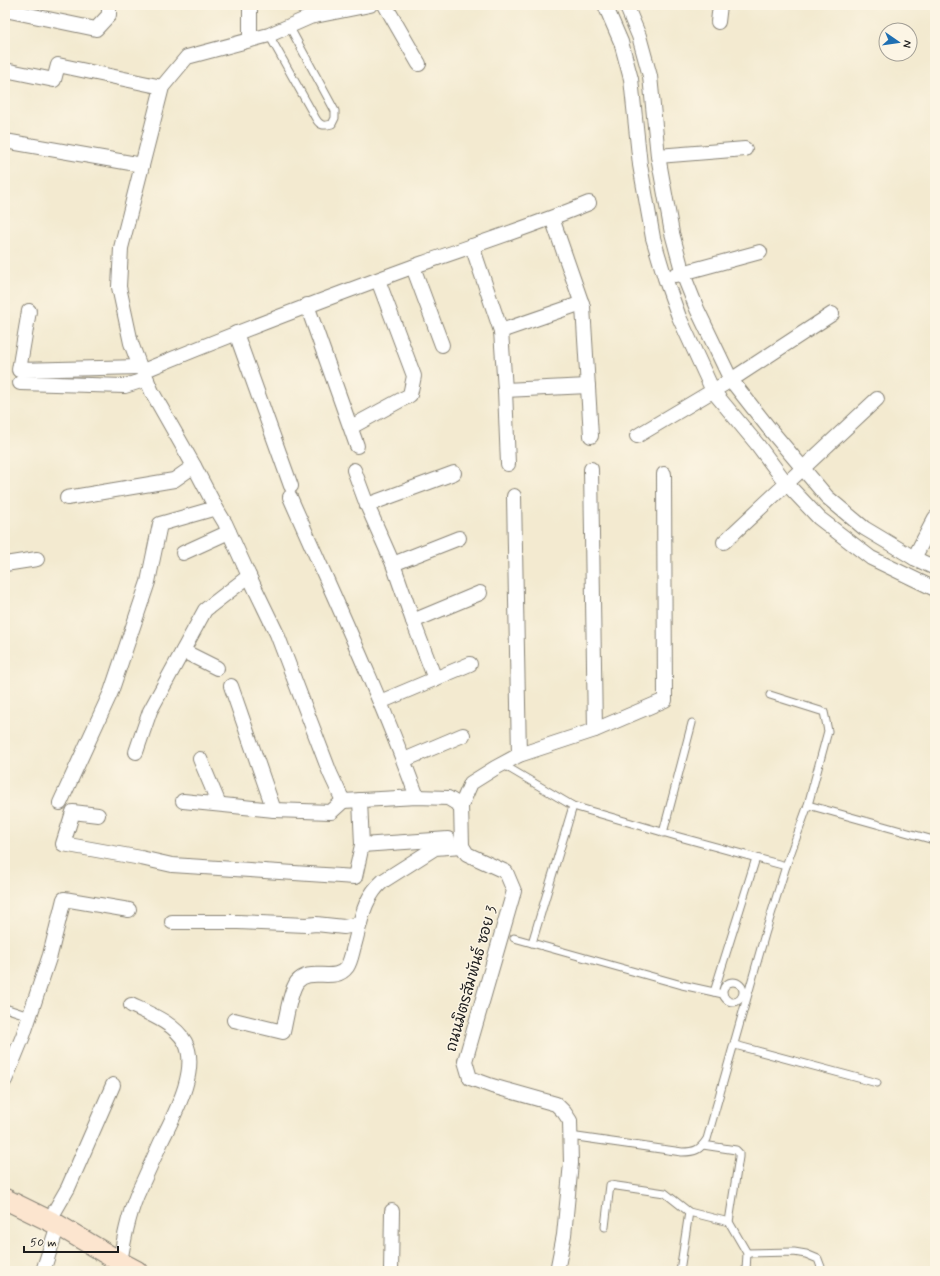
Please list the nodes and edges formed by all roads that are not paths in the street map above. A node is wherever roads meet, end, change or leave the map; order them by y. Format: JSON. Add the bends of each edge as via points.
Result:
{"nodes":[{"id":1,"x":109,"y":5,"type":"edge"},
{"id":2,"x":250,"y":5,"type":"edge"},
{"id":3,"x":257,"y":5,"type":"edge"},
{"id":4,"x":370,"y":5,"type":"edge"},
{"id":5,"x":385,"y":5,"type":"edge"},
{"id":6,"x":605,"y":5,"type":"edge"},
{"id":7,"x":626,"y":5,"type":"edge"},
{"id":8,"x":720,"y":5,"type":"edge"},
{"id":9,"x":5,"y":10,"type":"edge"},
{"id":10,"x":30,"y":11,"type":"edge"},
{"id":11,"x":310,"y":11,"type":"edge"},
{"id":12,"x":718,"y":22,"type":"dead end"},
{"id":13,"x":289,"y":26,"type":"junction"},
{"id":14,"x":259,"y":37,"type":"junction"},
{"id":15,"x":420,"y":64,"type":"dead end"},
{"id":16,"x":5,"y":70,"type":"edge"},
{"id":17,"x":162,"y":87,"type":"junction"},
{"id":18,"x":5,"y":142,"type":"edge"},
{"id":19,"x":745,"y":149,"type":"dead end"},
{"id":20,"x":658,"y":156,"type":"junction"},
{"id":21,"x":142,"y":165,"type":"junction"},
{"id":22,"x":589,"y":203,"type":"dead end"},
{"id":23,"x":552,"y":218,"type":"junction"},
{"id":24,"x":472,"y":246,"type":"junction"},
{"id":25,"x":760,"y":252,"type":"dead end"},
{"id":26,"x":413,"y":267,"type":"junction"},
{"id":27,"x":684,"y":274,"type":"junction"},
{"id":28,"x":665,"y":278,"type":"junction"},
{"id":29,"x":378,"y":280,"type":"junction"},
{"id":30,"x":582,"y":303,"type":"junction"},
{"id":31,"x":307,"y":305,"type":"junction"},
{"id":32,"x":29,"y":311,"type":"dead end"},
{"id":33,"x":832,"y":314,"type":"dead end"},
{"id":34,"x":501,"y":331,"type":"junction"},
{"id":35,"x":236,"y":333,"type":"junction"},
{"id":36,"x":442,"y":345,"type":"dead end"},
{"id":37,"x":143,"y":372,"type":"junction"},
{"id":38,"x":732,"y":380,"type":"junction"},
{"id":39,"x":20,"y":383,"type":"dead end"},
{"id":40,"x":588,"y":386,"type":"junction"},
{"id":41,"x":505,"y":390,"type":"junction"},
{"id":42,"x":713,"y":391,"type":"junction"},
{"id":43,"x":877,"y":399,"type":"dead end"},
{"id":44,"x":351,"y":427,"type":"junction"},
{"id":45,"x":591,"y":436,"type":"dead end"},
{"id":46,"x":637,"y":436,"type":"dead end"},
{"id":47,"x":357,"y":446,"type":"dead end"},
{"id":48,"x":508,"y":464,"type":"dead end"},
{"id":49,"x":194,"y":466,"type":"junction"},
{"id":50,"x":802,"y":468,"type":"junction"},
{"id":51,"x":591,"y":469,"type":"dead end"},
{"id":52,"x":354,"y":470,"type":"dead end"},
{"id":53,"x":454,"y":473,"type":"dead end"},
{"id":54,"x":664,"y":474,"type":"dead end"},
{"id":55,"x":786,"y":482,"type":"junction"},
{"id":56,"x":514,"y":496,"type":"dead end"},
{"id":57,"x":66,"y":498,"type":"dead end"},
{"id":58,"x":367,"y":505,"type":"junction"},
{"id":59,"x":216,"y":508,"type":"junction"},
{"id":60,"x":935,"y":518,"type":"edge"},
{"id":61,"x":229,"y":532,"type":"junction"},
{"id":62,"x":459,"y":538,"type":"dead end"},
{"id":63,"x":724,"y":542,"type":"dead end"},
{"id":64,"x":183,"y":553,"type":"dead end"},
{"id":65,"x":914,"y":558,"type":"junction"},
{"id":66,"x":37,"y":559,"type":"dead end"},
{"id":67,"x":5,"y":564,"type":"edge"},
{"id":68,"x":393,"y":564,"type":"junction"},
{"id":69,"x":935,"y":568,"type":"edge"},
{"id":70,"x":249,"y":576,"type":"junction"},
{"id":71,"x":935,"y":589,"type":"edge"},
{"id":72,"x":480,"y":593,"type":"dead end"},
{"id":73,"x":413,"y":621,"type":"junction"},
{"id":74,"x":183,"y":651,"type":"junction"},
{"id":75,"x":470,"y":664,"type":"dead end"},
{"id":76,"x":217,"y":668,"type":"dead end"},
{"id":77,"x":435,"y":679,"type":"junction"},
{"id":78,"x":231,"y":686,"type":"dead end"},
{"id":79,"x":770,"y":695,"type":"dead end"},
{"id":80,"x":380,"y":702,"type":"junction"},
{"id":81,"x":692,"y":723,"type":"dead end"},
{"id":82,"x":595,"y":730,"type":"junction"},
{"id":83,"x":463,"y":735,"type":"dead end"},
{"id":84,"x":136,"y":752,"type":"dead end"},
{"id":85,"x":519,"y":755,"type":"junction"},
{"id":86,"x":200,"y":759,"type":"dead end"},
{"id":87,"x":404,"y":760,"type":"junction"},
{"id":88,"x":502,"y":764,"type":"junction"},
{"id":89,"x":417,"y":797,"type":"junction"},
{"id":90,"x":360,"y":800,"type":"junction"},
{"id":91,"x":183,"y":801,"type":"dead end"},
{"id":92,"x":343,"y":801,"type":"junction"},
{"id":93,"x":60,"y":803,"type":"dead end"},
{"id":94,"x":219,"y":804,"type":"junction"},
{"id":95,"x":808,"y":805,"type":"junction"},
{"id":96,"x":461,"y":806,"type":"junction"},
{"id":97,"x":573,"y":806,"type":"junction"},
{"id":98,"x":274,"y":810,"type":"junction"},
{"id":99,"x":98,"y":815,"type":"dead end"},
{"id":100,"x":664,"y":832,"type":"junction"},
{"id":101,"x":462,"y":842,"type":"junction"},
{"id":102,"x":935,"y":842,"type":"edge"},
{"id":103,"x":362,"y":845,"type":"junction"},
{"id":104,"x":756,"y":858,"type":"junction"},
{"id":105,"x":786,"y":866,"type":"junction"},
{"id":106,"x":129,"y":910,"type":"dead end"},
{"id":107,"x":172,"y":922,"type":"dead end"},
{"id":108,"x":360,"y":924,"type":"junction"},
{"id":109,"x":514,"y":938,"type":"dead end"},
{"id":110,"x":532,"y":943,"type":"junction"},
{"id":111,"x":752,"y":981,"type":"junction"},
{"id":112,"x":740,"y":984,"type":"junction"},
{"id":113,"x":714,"y":992,"type":"junction"},
{"id":114,"x":723,"y":994,"type":"junction"},
{"id":115,"x":737,"y":1002,"type":"junction"},
{"id":116,"x":131,"y":1005,"type":"dead end"},
{"id":117,"x":5,"y":1008,"type":"edge"},
{"id":118,"x":743,"y":1012,"type":"junction"},
{"id":119,"x":29,"y":1016,"type":"junction"},
{"id":120,"x":234,"y":1020,"type":"dead end"},
{"id":121,"x":735,"y":1045,"type":"junction"},
{"id":122,"x":9,"y":1060,"type":"edge"},
{"id":123,"x":5,"y":1080,"type":"edge"},
{"id":124,"x":877,"y":1083,"type":"dead end"},
{"id":125,"x":113,"y":1085,"type":"dead end"},
{"id":126,"x":570,"y":1136,"type":"junction"},
{"id":127,"x":703,"y":1145,"type":"junction"},
{"id":128,"x":5,"y":1199,"type":"edge"},
{"id":129,"x":392,"y":1211,"type":"dead end"},
{"id":130,"x":689,"y":1212,"type":"junction"},
{"id":131,"x":729,"y":1222,"type":"junction"},
{"id":132,"x":54,"y":1223,"type":"junction"},
{"id":133,"x":605,"y":1227,"type":"dead end"},
{"id":134,"x":748,"y":1253,"type":"junction"},
{"id":135,"x":128,"y":1267,"type":"edge"},
{"id":136,"x":43,"y":1271,"type":"edge"},
{"id":137,"x":391,"y":1271,"type":"edge"},
{"id":138,"x":557,"y":1271,"type":"edge"},
{"id":139,"x":680,"y":1271,"type":"edge"},
{"id":140,"x":746,"y":1271,"type":"edge"},
{"id":141,"x":821,"y":1271,"type":"edge"}],
"edges":[{"from":1,"to":10,"type":"street","via":[[109,14],[96,30]]},
{"from":2,"to":14,"type":"street"},
{"from":3,"to":14,"type":"street"},
{"from":4,"to":11,"type":"street"},
{"from":5,"to":15,"type":"street"},
{"from":6,"to":28,"type":"street","via":[[621,42],[631,80],[640,165],[652,238]]},
{"from":7,"to":20,"type":"street","via":[[639,36],[650,76]]},
{"from":8,"to":12,"type":"street"},
{"from":9,"to":10,"type":"street"},
{"from":11,"to":13,"type":"street"},
{"from":13,"to":14,"type":"street"},
{"from":13,"to":14,"type":"lane","via":[[335,112],[332,124],[319,124]]},
{"from":14,"to":17,"type":"street","via":[[187,57]]},
{"from":16,"to":17,"type":"street","via":[[54,80],[58,65]]},
{"from":17,"to":21,"type":"street"},
{"from":18,"to":21,"type":"street"},
{"from":19,"to":20,"type":"street"},
{"from":20,"to":27,"type":"street","via":[[672,233]]},
{"from":21,"to":37,"type":"street","via":[[121,248],[119,286],[131,343]]},
{"from":22,"to":23,"type":"street"},
{"from":23,"to":24,"type":"street"},
{"from":23,"to":30,"type":"street"},
{"from":24,"to":26,"type":"street"},
{"from":24,"to":34,"type":"street"},
{"from":25,"to":27,"type":"street"},
{"from":26,"to":29,"type":"street"},
{"from":26,"to":36,"type":"street"},
{"from":27,"to":28,"type":"street"},
{"from":27,"to":38,"type":"street","via":[[697,309]]},
{"from":28,"to":42,"type":"street","via":[[679,317]]},
{"from":29,"to":31,"type":"street"},
{"from":29,"to":44,"type":"street","via":[[414,376],[410,395]]},
{"from":30,"to":34,"type":"street"},
{"from":30,"to":40,"type":"street"},
{"from":31,"to":35,"type":"street"},
{"from":31,"to":44,"type":"street"},
{"from":32,"to":37,"type":"street","via":[[19,370]]},
{"from":33,"to":38,"type":"street"},
{"from":34,"to":41,"type":"street"},
{"from":35,"to":37,"type":"street"},
{"from":35,"to":80,"type":"street","via":[[290,492]]},
{"from":37,"to":39,"type":"street","via":[[125,386]]},
{"from":37,"to":49,"type":"street"},
{"from":38,"to":42,"type":"street"},
{"from":38,"to":50,"type":"street"},
{"from":40,"to":41,"type":"street"},
{"from":40,"to":45,"type":"street"},
{"from":41,"to":48,"type":"street"},
{"from":42,"to":46,"type":"street"},
{"from":42,"to":55,"type":"street"},
{"from":43,"to":50,"type":"street"},
{"from":44,"to":47,"type":"street"},
{"from":49,"to":57,"type":"street","via":[[174,480]]},
{"from":49,"to":59,"type":"street"},
{"from":50,"to":55,"type":"street"},
{"from":50,"to":65,"type":"street","via":[[827,497],[864,528]]},
{"from":51,"to":82,"type":"street"},
{"from":52,"to":58,"type":"street"},
{"from":53,"to":58,"type":"street"},
{"from":54,"to":82,"type":"street","via":[[665,700]]},
{"from":55,"to":63,"type":"street"},
{"from":55,"to":71,"type":"street","via":[[819,518],[870,558]]},
{"from":56,"to":85,"type":"street"},
{"from":58,"to":68,"type":"street"},
{"from":59,"to":61,"type":"street"},
{"from":59,"to":93,"type":"street","via":[[160,524],[148,582],[111,692]]},
{"from":60,"to":65,"type":"street"},
{"from":61,"to":64,"type":"street"},
{"from":61,"to":70,"type":"street"},
{"from":62,"to":68,"type":"street"},
{"from":65,"to":69,"type":"street"},
{"from":66,"to":67,"type":"street"},
{"from":68,"to":73,"type":"street"},
{"from":70,"to":74,"type":"street","via":[[205,610]]},
{"from":70,"to":92,"type":"street","via":[[277,634]]},
{"from":72,"to":73,"type":"street"},
{"from":73,"to":77,"type":"street"},
{"from":74,"to":76,"type":"street"},
{"from":74,"to":84,"type":"street","via":[[150,711]]},
{"from":75,"to":77,"type":"street"},
{"from":77,"to":80,"type":"street"},
{"from":78,"to":98,"type":"street"},
{"from":79,"to":95,"type":"lane","via":[[824,712],[828,731]]},
{"from":80,"to":87,"type":"street"},
{"from":81,"to":100,"type":"lane"},
{"from":82,"to":85,"type":"street"},
{"from":83,"to":87,"type":"street"},
{"from":85,"to":88,"type":"street"},
{"from":86,"to":94,"type":"street"},
{"from":87,"to":89,"type":"street"},
{"from":88,"to":96,"type":"street","via":[[471,783]]},
{"from":88,"to":97,"type":"lane"},
{"from":89,"to":90,"type":"street"},
{"from":89,"to":96,"type":"street","via":[[448,798]]},
{"from":90,"to":92,"type":"street"},
{"from":90,"to":103,"type":"street"},
{"from":91,"to":94,"type":"street"},
{"from":92,"to":98,"type":"street","via":[[331,812]]},
{"from":94,"to":98,"type":"street"},
{"from":95,"to":102,"type":"lane"},
{"from":95,"to":105,"type":"lane"},
{"from":96,"to":101,"type":"street"},
{"from":97,"to":100,"type":"lane"},
{"from":97,"to":110,"type":"lane"},
{"from":99,"to":103,"type":"street","via":[[73,812],[63,844],[172,865],[355,877]]},
{"from":100,"to":104,"type":"lane"},
{"from":101,"to":103,"type":"street"},
{"from":101,"to":108,"type":"street","via":[[435,848],[383,881],[367,901]]},
{"from":101,"to":126,"type":"street","name":"ถนนมิตรสัมพันธ์ ซอย 3","via":[[467,854],[506,872],[514,892],[465,1061],[470,1078],[556,1104],[570,1121]]},
{"from":104,"to":105,"type":"lane"},
{"from":104,"to":113,"type":"lane"},
{"from":105,"to":111,"type":"lane"},
{"from":106,"to":119,"type":"street","via":[[64,899],[50,955]]},
{"from":107,"to":108,"type":"street","via":[[316,924],[344,927]]},
{"from":108,"to":120,"type":"street","via":[[348,966],[344,970],[332,976],[308,975],[297,982],[283,1032]]},
{"from":109,"to":110,"type":"lane"},
{"from":110,"to":113,"type":"lane"},
{"from":111,"to":112,"type":"lane"},
{"from":111,"to":118,"type":"lane"},
{"from":112,"to":114,"type":"lane","via":[[735,981],[728,982]]},
{"from":112,"to":115,"type":"lane","via":[[744,994]]},
{"from":113,"to":114,"type":"lane"},
{"from":114,"to":115,"type":"lane","via":[[730,1002]]},
{"from":115,"to":118,"type":"lane"},
{"from":116,"to":135,"type":"street","via":[[176,1031],[186,1044],[190,1059],[186,1088],[137,1195],[127,1224]]},
{"from":117,"to":119,"type":"lane"},
{"from":118,"to":121,"type":"lane"},
{"from":119,"to":122,"type":"street","via":[[23,1036]]},
{"from":121,"to":124,"type":"lane"},
{"from":121,"to":127,"type":"lane"},
{"from":122,"to":123,"type":"street"},
{"from":125,"to":132,"type":"street"},
{"from":126,"to":127,"type":"lane","via":[[682,1152],[692,1152]]},
{"from":126,"to":138,"type":"street","name":"ถนนมิตรสัมพันธ์ ซอย 3","via":[[571,1163],[564,1235]]},
{"from":127,"to":131,"type":"lane","via":[[739,1152]]},
{"from":128,"to":132,"type":"street"},
{"from":129,"to":137,"type":"street"},
{"from":130,"to":131,"type":"lane"},
{"from":130,"to":133,"type":"lane","via":[[665,1193],[610,1185]]},
{"from":130,"to":139,"type":"lane"},
{"from":131,"to":134,"type":"lane"},
{"from":132,"to":135,"type":"street"},
{"from":132,"to":136,"type":"street"},
{"from":134,"to":140,"type":"lane"},
{"from":134,"to":141,"type":"lane","via":[[806,1254],[818,1259]]}]}
